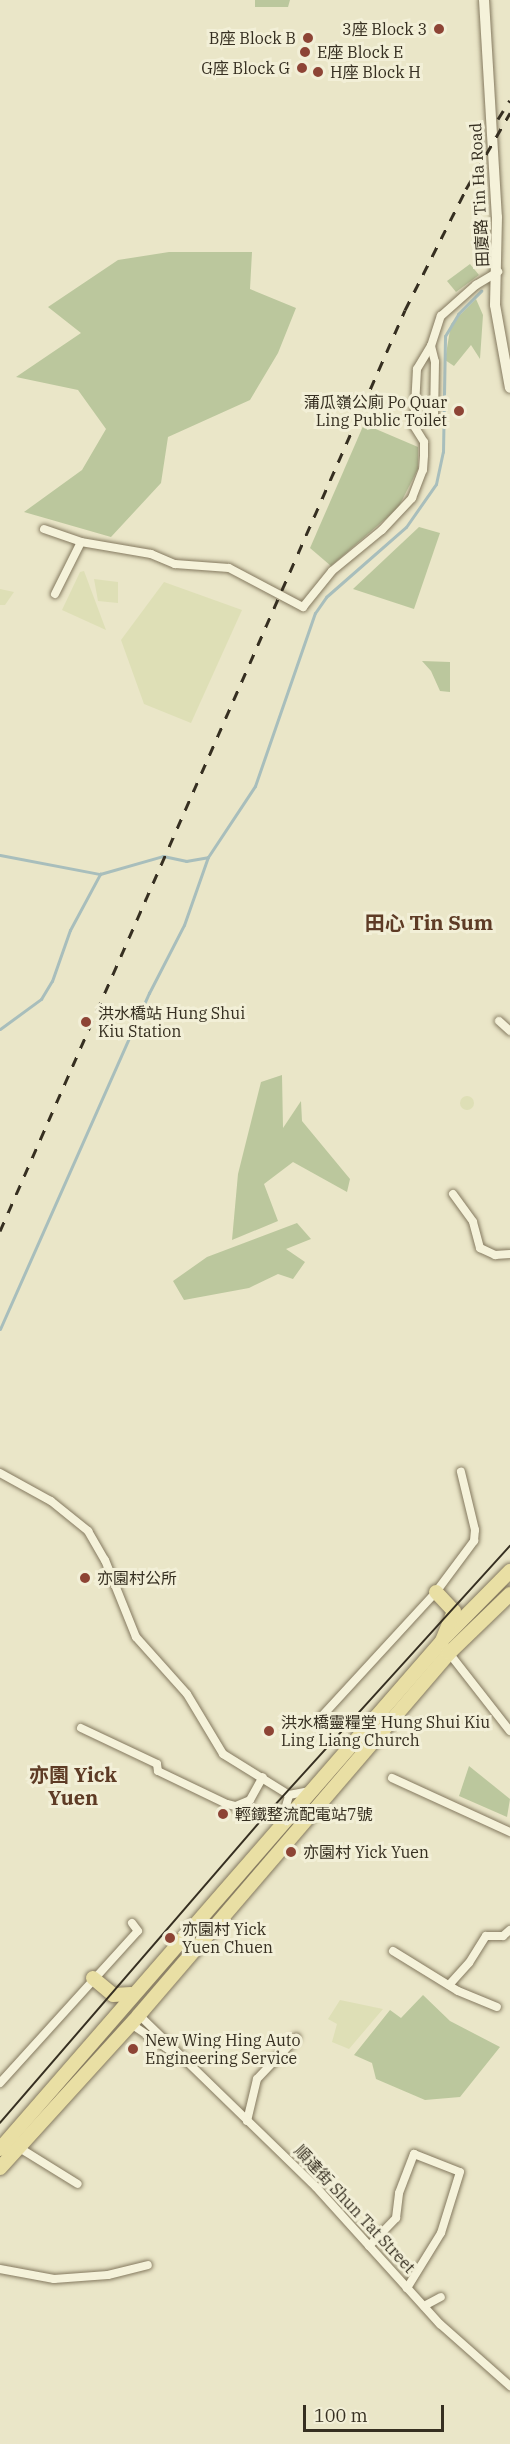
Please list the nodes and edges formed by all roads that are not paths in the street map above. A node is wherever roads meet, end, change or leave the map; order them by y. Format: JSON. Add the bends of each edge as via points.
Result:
{"nodes":[{"id":1,"x":484,"y":0,"type":"edge"},
{"id":2,"x":497,"y":277,"type":"junction"},
{"id":3,"x":431,"y":346,"type":"junction"},
{"id":4,"x":510,"y":388,"type":"edge"},
{"id":5,"x":434,"y":418,"type":"dead end"},
{"id":6,"x":44,"y":529,"type":"dead end"},
{"id":7,"x":81,"y":542,"type":"junction"},
{"id":8,"x":55,"y":594,"type":"dead end"},
{"id":9,"x":499,"y":1021,"type":"dead end"},
{"id":10,"x":510,"y":1031,"type":"edge"},
{"id":11,"x":453,"y":1194,"type":"dead end"},
{"id":12,"x":510,"y":1254,"type":"edge"},
{"id":13,"x":461,"y":1472,"type":"dead end"},
{"id":14,"x":0,"y":1473,"type":"edge"},
{"id":15,"x":509,"y":1574,"type":"edge"},
{"id":16,"x":436,"y":1592,"type":"junction"},
{"id":17,"x":510,"y":1594,"type":"edge"},
{"id":18,"x":473,"y":1609,"type":"junction"},
{"id":19,"x":454,"y":1611,"type":"junction"},
{"id":20,"x":445,"y":1637,"type":"junction"},
{"id":21,"x":449,"y":1653,"type":"junction"},
{"id":22,"x":322,"y":1716,"type":"dead end"},
{"id":23,"x":81,"y":1728,"type":"dead end"},
{"id":24,"x":510,"y":1731,"type":"edge"},
{"id":25,"x":263,"y":1777,"type":"junction"},
{"id":26,"x":392,"y":1778,"type":"dead end"},
{"id":27,"x":311,"y":1790,"type":"junction"},
{"id":28,"x":289,"y":1794,"type":"junction"},
{"id":29,"x":280,"y":1824,"type":"junction"},
{"id":30,"x":510,"y":1832,"type":"edge"},
{"id":31,"x":132,"y":1923,"type":"dead end"},
{"id":32,"x":510,"y":1930,"type":"edge"},
{"id":33,"x":393,"y":1951,"type":"dead end"},
{"id":34,"x":93,"y":1978,"type":"junction"},
{"id":35,"x":448,"y":1985,"type":"junction"},
{"id":36,"x":131,"y":1994,"type":"junction"},
{"id":37,"x":114,"y":1995,"type":"junction"},
{"id":38,"x":497,"y":2007,"type":"dead end"},
{"id":39,"x":117,"y":2013,"type":"junction"},
{"id":40,"x":135,"y":2019,"type":"junction"},
{"id":41,"x":296,"y":2038,"type":"dead end"},
{"id":42,"x":0,"y":2083,"type":"edge"},
{"id":43,"x":248,"y":2121,"type":"junction"},
{"id":44,"x":18,"y":2147,"type":"junction"},
{"id":45,"x":0,"y":2149,"type":"edge"},
{"id":46,"x":0,"y":2168,"type":"edge"},
{"id":47,"x":78,"y":2184,"type":"dead end"},
{"id":48,"x":369,"y":2246,"type":"junction"},
{"id":49,"x":148,"y":2265,"type":"dead end"},
{"id":50,"x":0,"y":2269,"type":"edge"},
{"id":51,"x":407,"y":2288,"type":"junction"},
{"id":52,"x":441,"y":2297,"type":"dead end"},
{"id":53,"x":424,"y":2306,"type":"junction"},
{"id":54,"x":510,"y":2386,"type":"edge"}],
"edges":[{"from":1,"to":2,"type":"street","name":"田廈路 Tin Ha Road"},
{"from":2,"to":3,"type":"street","via":[[450,306],[441,316]]},
{"from":2,"to":4,"type":"street","name":"田廈路 Tin Ha Road","via":[[495,305]]},
{"from":3,"to":5,"type":"street","via":[[435,362]]},
{"from":3,"to":7,"type":"street","via":[[415,377],[414,426],[424,442],[424,455],[423,470],[412,498],[382,530],[332,571],[303,607],[229,568],[175,564],[151,554]]},
{"from":6,"to":7,"type":"street"},
{"from":7,"to":8,"type":"street"},
{"from":9,"to":10,"type":"street"},
{"from":11,"to":12,"type":"street","via":[[473,1222],[480,1248],[495,1255]]},
{"from":13,"to":16,"type":"street","via":[[474,1540]]},
{"from":14,"to":25,"type":"street","via":[[51,1501],[88,1531],[105,1560],[136,1637],[187,1694],[223,1754]]},
{"from":15,"to":18,"type":"main road"},
{"from":16,"to":19,"type":"main road"},
{"from":16,"to":22,"type":"street"},
{"from":17,"to":21,"type":"main road"},
{"from":18,"to":19,"type":"main road"},
{"from":18,"to":20,"type":"main road"},
{"from":19,"to":20,"type":"main road"},
{"from":20,"to":27,"type":"main road"},
{"from":21,"to":24,"type":"street"},
{"from":21,"to":40,"type":"main road"},
{"from":23,"to":25,"type":"street","via":[[157,1764],[158,1771],[236,1806],[250,1800]]},
{"from":25,"to":28,"type":"street"},
{"from":26,"to":30,"type":"street"},
{"from":27,"to":28,"type":"street"},
{"from":27,"to":29,"type":"main road"},
{"from":28,"to":29,"type":"street"},
{"from":29,"to":36,"type":"main road"},
{"from":31,"to":34,"type":"street","via":[[138,1931]]},
{"from":32,"to":35,"type":"street","via":[[503,1936],[486,1936],[469,1964]]},
{"from":33,"to":35,"type":"street"},
{"from":34,"to":37,"type":"main road"},
{"from":34,"to":42,"type":"street"},
{"from":35,"to":38,"type":"street"},
{"from":36,"to":37,"type":"main road"},
{"from":36,"to":39,"type":"main road"},
{"from":37,"to":39,"type":"main road"},
{"from":39,"to":40,"type":"main road"},
{"from":39,"to":45,"type":"main road"},
{"from":40,"to":43,"type":"street","name":"順達街 Shun Tat Street"},
{"from":40,"to":44,"type":"main road"},
{"from":41,"to":43,"type":"street","via":[[257,2079]]},
{"from":43,"to":48,"type":"street","name":"順達街 Shun Tat Street"},
{"from":44,"to":46,"type":"main road"},
{"from":44,"to":47,"type":"street"},
{"from":48,"to":51,"type":"street","name":"順達街 Shun Tat Street"},
{"from":48,"to":51,"type":"street","via":[[396,2218],[399,2193],[414,2154],[460,2172],[441,2233]]},
{"from":49,"to":50,"type":"street","via":[[108,2275],[54,2279]]},
{"from":51,"to":53,"type":"street","name":"順達街 Shun Tat Street"},
{"from":52,"to":53,"type":"street"},
{"from":53,"to":54,"type":"street","name":"順達街 Shun Tat Street"}]}
